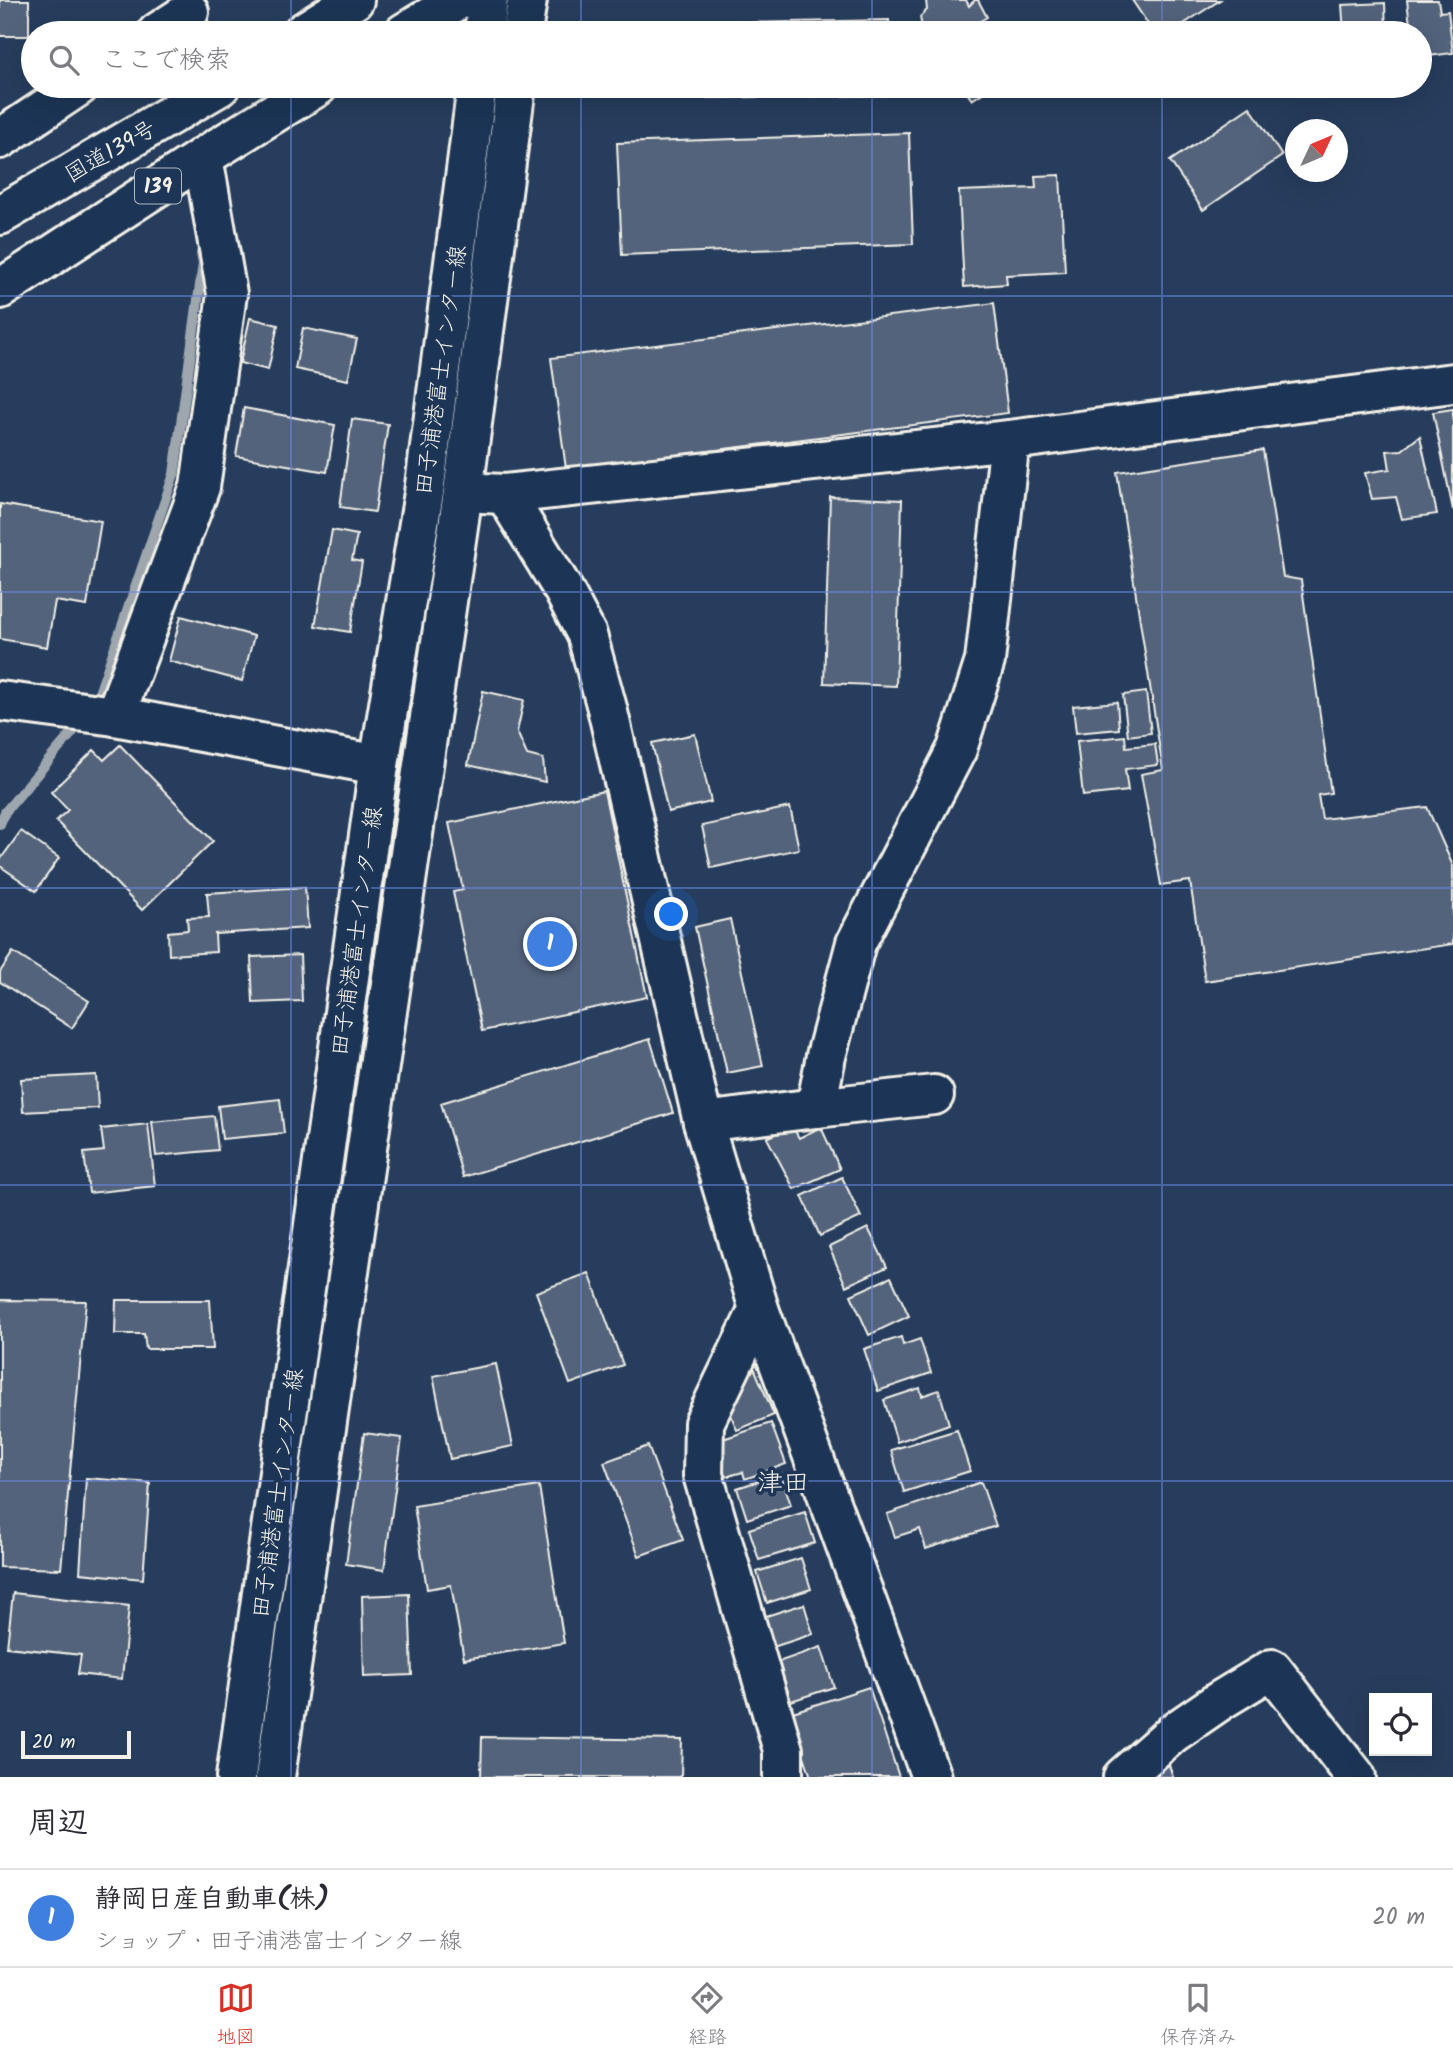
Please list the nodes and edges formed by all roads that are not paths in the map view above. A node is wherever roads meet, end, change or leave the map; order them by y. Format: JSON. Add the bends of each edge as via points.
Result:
{"nodes":[{"id":1,"x":354,"y":0,"type":"edge"},
{"id":2,"x":458,"y":0,"type":"edge"},
{"id":3,"x":488,"y":0,"type":"edge"},
{"id":4,"x":527,"y":0,"type":"edge"},
{"id":5,"x":321,"y":21,"type":"edge"},
{"id":6,"x":424,"y":21,"type":"edge"},
{"id":7,"x":485,"y":21,"type":"edge"},
{"id":8,"x":524,"y":21,"type":"edge"},
{"id":9,"x":61,"y":98,"type":"edge"},
{"id":10,"x":192,"y":98,"type":"edge"},
{"id":11,"x":299,"y":98,"type":"edge"},
{"id":12,"x":475,"y":98,"type":"edge"},
{"id":13,"x":514,"y":98,"type":"edge"},
{"id":14,"x":0,"y":139,"type":"edge"},
{"id":15,"x":203,"y":157,"type":"junction"},
{"id":16,"x":0,"y":215,"type":"edge"},
{"id":17,"x":0,"y":289,"type":"edge"},
{"id":18,"x":1453,"y":383,"type":"edge"},
{"id":19,"x":1010,"y":440,"type":"junction"},
{"id":20,"x":463,"y":492,"type":"junction"},
{"id":21,"x":424,"y":493,"type":"junction"},
{"id":22,"x":505,"y":494,"type":"junction"},
{"id":23,"x":0,"y":701,"type":"edge"},
{"id":24,"x":115,"y":716,"type":"junction"},
{"id":25,"x":379,"y":765,"type":"junction"},
{"id":26,"x":934,"y":1095,"type":"dead end"},
{"id":27,"x":816,"y":1108,"type":"junction"},
{"id":28,"x":703,"y":1122,"type":"junction"},
{"id":29,"x":759,"y":1309,"type":"junction"},
{"id":30,"x":236,"y":1777,"type":"edge"},
{"id":31,"x":275,"y":1777,"type":"edge"},
{"id":32,"x":783,"y":1777,"type":"edge"},
{"id":33,"x":932,"y":1777,"type":"edge"},
{"id":34,"x":1123,"y":1777,"type":"edge"},
{"id":35,"x":1356,"y":1777,"type":"edge"}],
"edges":[{"from":1,"to":5,"type":"main road"},
{"from":2,"to":6,"type":"main road"},
{"from":3,"to":7,"type":"main road"},
{"from":4,"to":8,"type":"main road"},
{"from":9,"to":14,"type":"main road"},
{"from":10,"to":16,"type":"main road","name":"国道139号","number":"139"},
{"from":11,"to":15,"type":"main road","number":"139"},
{"from":12,"to":21,"type":"main road","name":"田子浦港富士インター線"},
{"from":13,"to":20,"type":"main road","name":"田子浦港富士インター線"},
{"from":15,"to":17,"type":"main road","number":"139"},
{"from":15,"to":24,"type":"main road","via":[[227,294],[200,487]]},
{"from":18,"to":19,"type":"main road"},
{"from":19,"to":22,"type":"main road"},
{"from":19,"to":27,"type":"main road","via":[[985,661],[957,749],[856,943]]},
{"from":20,"to":21,"type":"main road"},
{"from":20,"to":22,"type":"main road"},
{"from":20,"to":31,"type":"main road","name":"田子浦港富士インター線"},
{"from":21,"to":25,"type":"main road","name":"田子浦港富士インター線"},
{"from":22,"to":28,"type":"main road","via":[[587,635]]},
{"from":23,"to":24,"type":"main road"},
{"from":24,"to":25,"type":"main road"},
{"from":25,"to":30,"type":"main road","name":"田子浦港富士インター線"},
{"from":26,"to":27,"type":"main road"},
{"from":27,"to":28,"type":"main road"},
{"from":28,"to":29,"type":"main road"},
{"from":29,"to":32,"type":"main road","via":[[704,1423],[703,1475],[783,1750]]},
{"from":29,"to":33,"type":"main road"},
{"from":34,"to":35,"type":"main road","via":[[1173,1733],[1272,1669]]}]}
